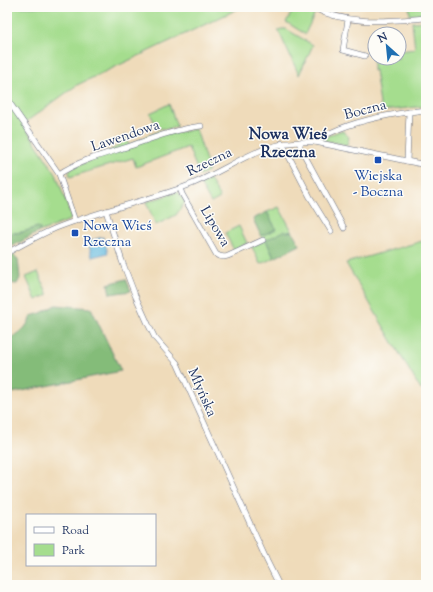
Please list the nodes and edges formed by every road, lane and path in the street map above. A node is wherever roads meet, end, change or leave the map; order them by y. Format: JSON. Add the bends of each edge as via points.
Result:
{"nodes":[{"id":1,"x":312,"y":7,"type":"edge"},
{"id":2,"x":426,"y":18,"type":"edge"},
{"id":3,"x":348,"y":20,"type":"junction"},
{"id":4,"x":365,"y":56,"type":"dead end"},
{"id":5,"x":7,"y":100,"type":"edge"},
{"id":6,"x":426,"y":110,"type":"edge"},
{"id":7,"x":409,"y":112,"type":"junction"},
{"id":8,"x":201,"y":126,"type":"dead end"},
{"id":9,"x":300,"y":142,"type":"junction"},
{"id":10,"x":315,"y":142,"type":"junction"},
{"id":11,"x":282,"y":143,"type":"junction"},
{"id":12,"x":406,"y":161,"type":"junction"},
{"id":13,"x":426,"y":165,"type":"edge"},
{"id":14,"x":59,"y":174,"type":"junction"},
{"id":15,"x":180,"y":188,"type":"junction"},
{"id":16,"x":106,"y":211,"type":"junction"},
{"id":17,"x":75,"y":221,"type":"junction"},
{"id":18,"x":344,"y":228,"type":"dead end"},
{"id":19,"x":331,"y":231,"type":"dead end"},
{"id":20,"x":262,"y":240,"type":"dead end"},
{"id":21,"x":7,"y":253,"type":"edge"},
{"id":22,"x":279,"y":585,"type":"edge"}],
"edges":[{"from":1,"to":3,"type":"street"},
{"from":2,"to":3,"type":"street","via":[[372,22]]},
{"from":3,"to":4,"type":"street","via":[[343,50]]},
{"from":5,"to":14,"type":"street"},
{"from":6,"to":7,"type":"street","name":"Boczna"},
{"from":7,"to":10,"type":"street","name":"Boczna","via":[[360,121],[318,138]]},
{"from":7,"to":12,"type":"street"},
{"from":8,"to":14,"type":"street","name":"Lawendowa","via":[[168,133],[99,156]]},
{"from":9,"to":10,"type":"street","name":"Rzeczna"},
{"from":9,"to":11,"type":"street","name":"Rzeczna"},
{"from":9,"to":18,"type":"street","via":[[300,147]]},
{"from":10,"to":12,"type":"street","name":"Rzeczna"},
{"from":11,"to":15,"type":"street","name":"Rzeczna","via":[[258,151]]},
{"from":11,"to":19,"type":"street"},
{"from":12,"to":13,"type":"street","name":"Rzeczna"},
{"from":14,"to":17,"type":"street"},
{"from":15,"to":16,"type":"street","name":"Rzeczna"},
{"from":15,"to":20,"type":"street","name":"Lipowa","via":[[219,256],[228,256]]},
{"from":16,"to":17,"type":"street","name":"Rzeczna"},
{"from":16,"to":22,"type":"street","name":"Młyńska","via":[[135,295],[149,326],[155,338],[177,363]]},
{"from":17,"to":21,"type":"street","name":"Rzeczna","via":[[42,234]]}]}
